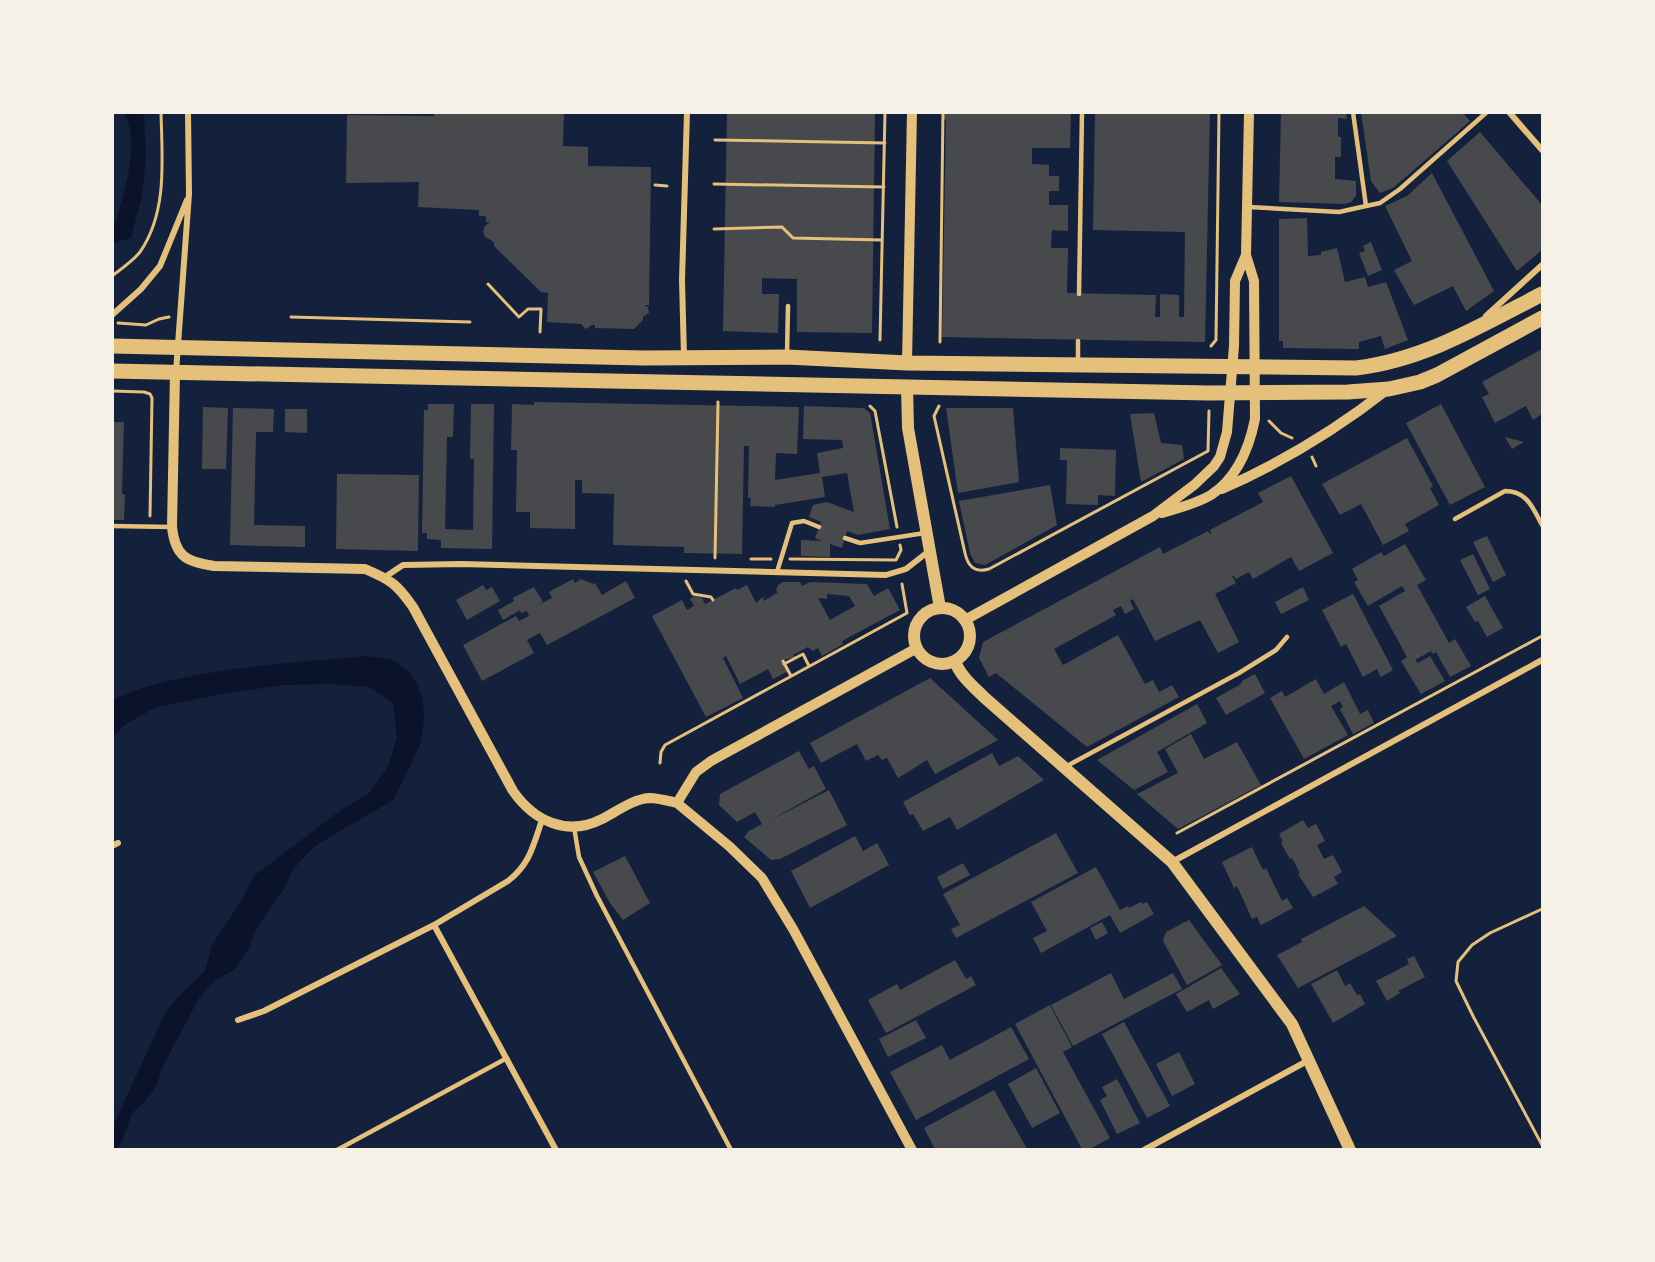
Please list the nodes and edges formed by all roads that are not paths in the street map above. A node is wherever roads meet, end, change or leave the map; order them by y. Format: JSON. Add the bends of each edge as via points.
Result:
{"nodes":[{"id":1,"x":188,"y":112,"type":"edge"},
{"id":2,"x":687,"y":112,"type":"edge"},
{"id":3,"x":912,"y":112,"type":"edge"},
{"id":4,"x":1082,"y":112,"type":"edge"},
{"id":5,"x":1249,"y":112,"type":"edge"},
{"id":6,"x":1353,"y":112,"type":"edge"},
{"id":7,"x":1487,"y":112,"type":"edge"},
{"id":8,"x":1509,"y":112,"type":"edge"},
{"id":9,"x":1542,"y":150,"type":"edge"},
{"id":10,"x":189,"y":194,"type":"junction"},
{"id":11,"x":1366,"y":206,"type":"junction"},
{"id":12,"x":1247,"y":207,"type":"junction"},
{"id":13,"x":1246,"y":255,"type":"junction"},
{"id":14,"x":1542,"y":265,"type":"edge"},
{"id":15,"x":1079,"y":294,"type":"dead end"},
{"id":16,"x":1542,"y":294,"type":"edge"},
{"id":17,"x":788,"y":306,"type":"dead end"},
{"id":18,"x":112,"y":317,"type":"edge"},
{"id":19,"x":1542,"y":318,"type":"edge"},
{"id":20,"x":1470,"y":331,"type":"junction"},
{"id":21,"x":1078,"y":341,"type":"dead end"},
{"id":22,"x":112,"y":346,"type":"edge"},
{"id":23,"x":178,"y":348,"type":"junction"},
{"id":24,"x":684,"y":357,"type":"junction"},
{"id":25,"x":787,"y":357,"type":"junction"},
{"id":26,"x":907,"y":363,"type":"junction"},
{"id":27,"x":1078,"y":364,"type":"junction"},
{"id":28,"x":1233,"y":367,"type":"junction"},
{"id":29,"x":1255,"y":368,"type":"junction"},
{"id":30,"x":112,"y":371,"type":"edge"},
{"id":31,"x":176,"y":373,"type":"junction"},
{"id":32,"x":907,"y":387,"type":"junction"},
{"id":33,"x":1389,"y":389,"type":"junction"},
{"id":34,"x":1230,"y":393,"type":"junction"},
{"id":35,"x":1255,"y":393,"type":"junction"},
{"id":36,"x":1211,"y":494,"type":"junction"},
{"id":37,"x":1153,"y":516,"type":"junction"},
{"id":38,"x":1455,"y":519,"type":"dead end"},
{"id":39,"x":1542,"y":525,"type":"edge"},
{"id":40,"x":112,"y":526,"type":"edge"},
{"id":41,"x":172,"y":527,"type":"junction"},
{"id":42,"x":819,"y":527,"type":"dead end"},
{"id":43,"x":925,"y":533,"type":"junction"},
{"id":44,"x":845,"y":538,"type":"dead end"},
{"id":45,"x":929,"y":551,"type":"junction"},
{"id":46,"x":777,"y":572,"type":"junction"},
{"id":47,"x":385,"y":578,"type":"junction"},
{"id":48,"x":940,"y":608,"type":"junction"},
{"id":49,"x":965,"y":620,"type":"junction"},
{"id":50,"x":1287,"y":637,"type":"dead end"},
{"id":51,"x":917,"y":648,"type":"junction"},
{"id":52,"x":1542,"y":660,"type":"edge"},
{"id":53,"x":955,"y":661,"type":"junction"},
{"id":54,"x":1065,"y":767,"type":"junction"},
{"id":55,"x":677,"y":803,"type":"junction"},
{"id":56,"x":542,"y":820,"type":"junction"},
{"id":57,"x":574,"y":827,"type":"junction"},
{"id":58,"x":1173,"y":862,"type":"junction"},
{"id":59,"x":434,"y":925,"type":"junction"},
{"id":60,"x":238,"y":1020,"type":"dead end"},
{"id":61,"x":507,"y":1058,"type":"junction"},
{"id":62,"x":1310,"y":1059,"type":"junction"},
{"id":63,"x":337,"y":1149,"type":"edge"},
{"id":64,"x":556,"y":1149,"type":"edge"},
{"id":65,"x":731,"y":1149,"type":"edge"},
{"id":66,"x":912,"y":1149,"type":"edge"},
{"id":67,"x":1144,"y":1149,"type":"edge"},
{"id":68,"x":1350,"y":1149,"type":"edge"}],
"edges":[{"from":1,"to":10,"type":"street"},
{"from":2,"to":24,"type":"street"},
{"from":3,"to":26,"type":"street"},
{"from":4,"to":15,"type":"lane"},
{"from":5,"to":12,"type":"street"},
{"from":6,"to":11,"type":"lane"},
{"from":7,"to":11,"type":"lane","via":[[1400,189],[1380,203]]},
{"from":8,"to":9,"type":"street"},
{"from":10,"to":18,"type":"street","via":[[160,266]]},
{"from":10,"to":23,"type":"street"},
{"from":11,"to":12,"type":"lane","via":[[1339,212]]},
{"from":12,"to":13,"type":"street"},
{"from":13,"to":28,"type":"street","via":[[1235,281]]},
{"from":13,"to":29,"type":"street","via":[[1254,281]]},
{"from":14,"to":20,"type":"street"},
{"from":16,"to":20,"type":"highway"},
{"from":17,"to":25,"type":"lane"},
{"from":19,"to":33,"type":"highway","via":[[1437,375]]},
{"from":20,"to":29,"type":"highway","via":[[1415,356],[1381,365]]},
{"from":21,"to":27,"type":"lane"},
{"from":22,"to":23,"type":"highway"},
{"from":23,"to":24,"type":"highway"},
{"from":23,"to":31,"type":"street"},
{"from":24,"to":25,"type":"highway"},
{"from":25,"to":26,"type":"highway"},
{"from":26,"to":27,"type":"highway"},
{"from":26,"to":32,"type":"highway"},
{"from":27,"to":28,"type":"highway"},
{"from":28,"to":29,"type":"highway"},
{"from":28,"to":34,"type":"street"},
{"from":29,"to":35,"type":"street"},
{"from":30,"to":31,"type":"highway"},
{"from":31,"to":32,"type":"highway"},
{"from":31,"to":41,"type":"street"},
{"from":32,"to":34,"type":"highway"},
{"from":32,"to":43,"type":"main road","via":[[908,428]]},
{"from":33,"to":35,"type":"highway"},
{"from":33,"to":36,"type":"street","via":[[1302,448]]},
{"from":34,"to":35,"type":"highway"},
{"from":34,"to":37,"type":"street","via":[[1227,432],[1220,457],[1194,485]]},
{"from":35,"to":36,"type":"street","via":[[1247,449],[1235,471]]},
{"from":36,"to":37,"type":"street"},
{"from":37,"to":49,"type":"street"},
{"from":38,"to":39,"type":"lane","via":[[1505,491],[1514,491],[1524,496]]},
{"from":40,"to":41,"type":"lane"},
{"from":41,"to":47,"type":"street","via":[[179,552],[194,563],[222,567],[365,569]]},
{"from":42,"to":46,"type":"lane","via":[[804,521],[792,523]]},
{"from":43,"to":44,"type":"lane","via":[[860,543]]},
{"from":43,"to":45,"type":"main road"},
{"from":45,"to":46,"type":"street","via":[[906,570],[886,575]]},
{"from":45,"to":48,"type":"main road"},
{"from":46,"to":47,"type":"street","via":[[427,564],[403,565]]},
{"from":47,"to":56,"type":"street","via":[[399,587],[413,607],[522,805]]},
{"from":48,"to":49,"type":"main road","via":[[954,610]]},
{"from":48,"to":51,"type":"main road","via":[[923,614],[917,621]]},
{"from":49,"to":53,"type":"main road","via":[[970,636],[965,651]]},
{"from":50,"to":54,"type":"lane","via":[[1276,650],[1239,673]]},
{"from":51,"to":53,"type":"main road","via":[[929,661]]},
{"from":51,"to":55,"type":"street","via":[[711,761],[696,772]]},
{"from":52,"to":58,"type":"street"},
{"from":53,"to":54,"type":"main road","via":[[985,698]]},
{"from":54,"to":58,"type":"main road"},
{"from":55,"to":57,"type":"street","via":[[649,798],[594,824]]},
{"from":55,"to":66,"type":"street","via":[[762,878],[797,934]]},
{"from":56,"to":57,"type":"street"},
{"from":56,"to":59,"type":"street","via":[[529,860],[519,873]]},
{"from":57,"to":65,"type":"lane","via":[[579,857],[597,896]]},
{"from":58,"to":62,"type":"main road","via":[[1279,1004]]},
{"from":59,"to":60,"type":"street","via":[[264,1011]]},
{"from":59,"to":61,"type":"street"},
{"from":61,"to":63,"type":"lane"},
{"from":61,"to":64,"type":"street"},
{"from":62,"to":67,"type":"street"},
{"from":62,"to":68,"type":"main road"}]}
